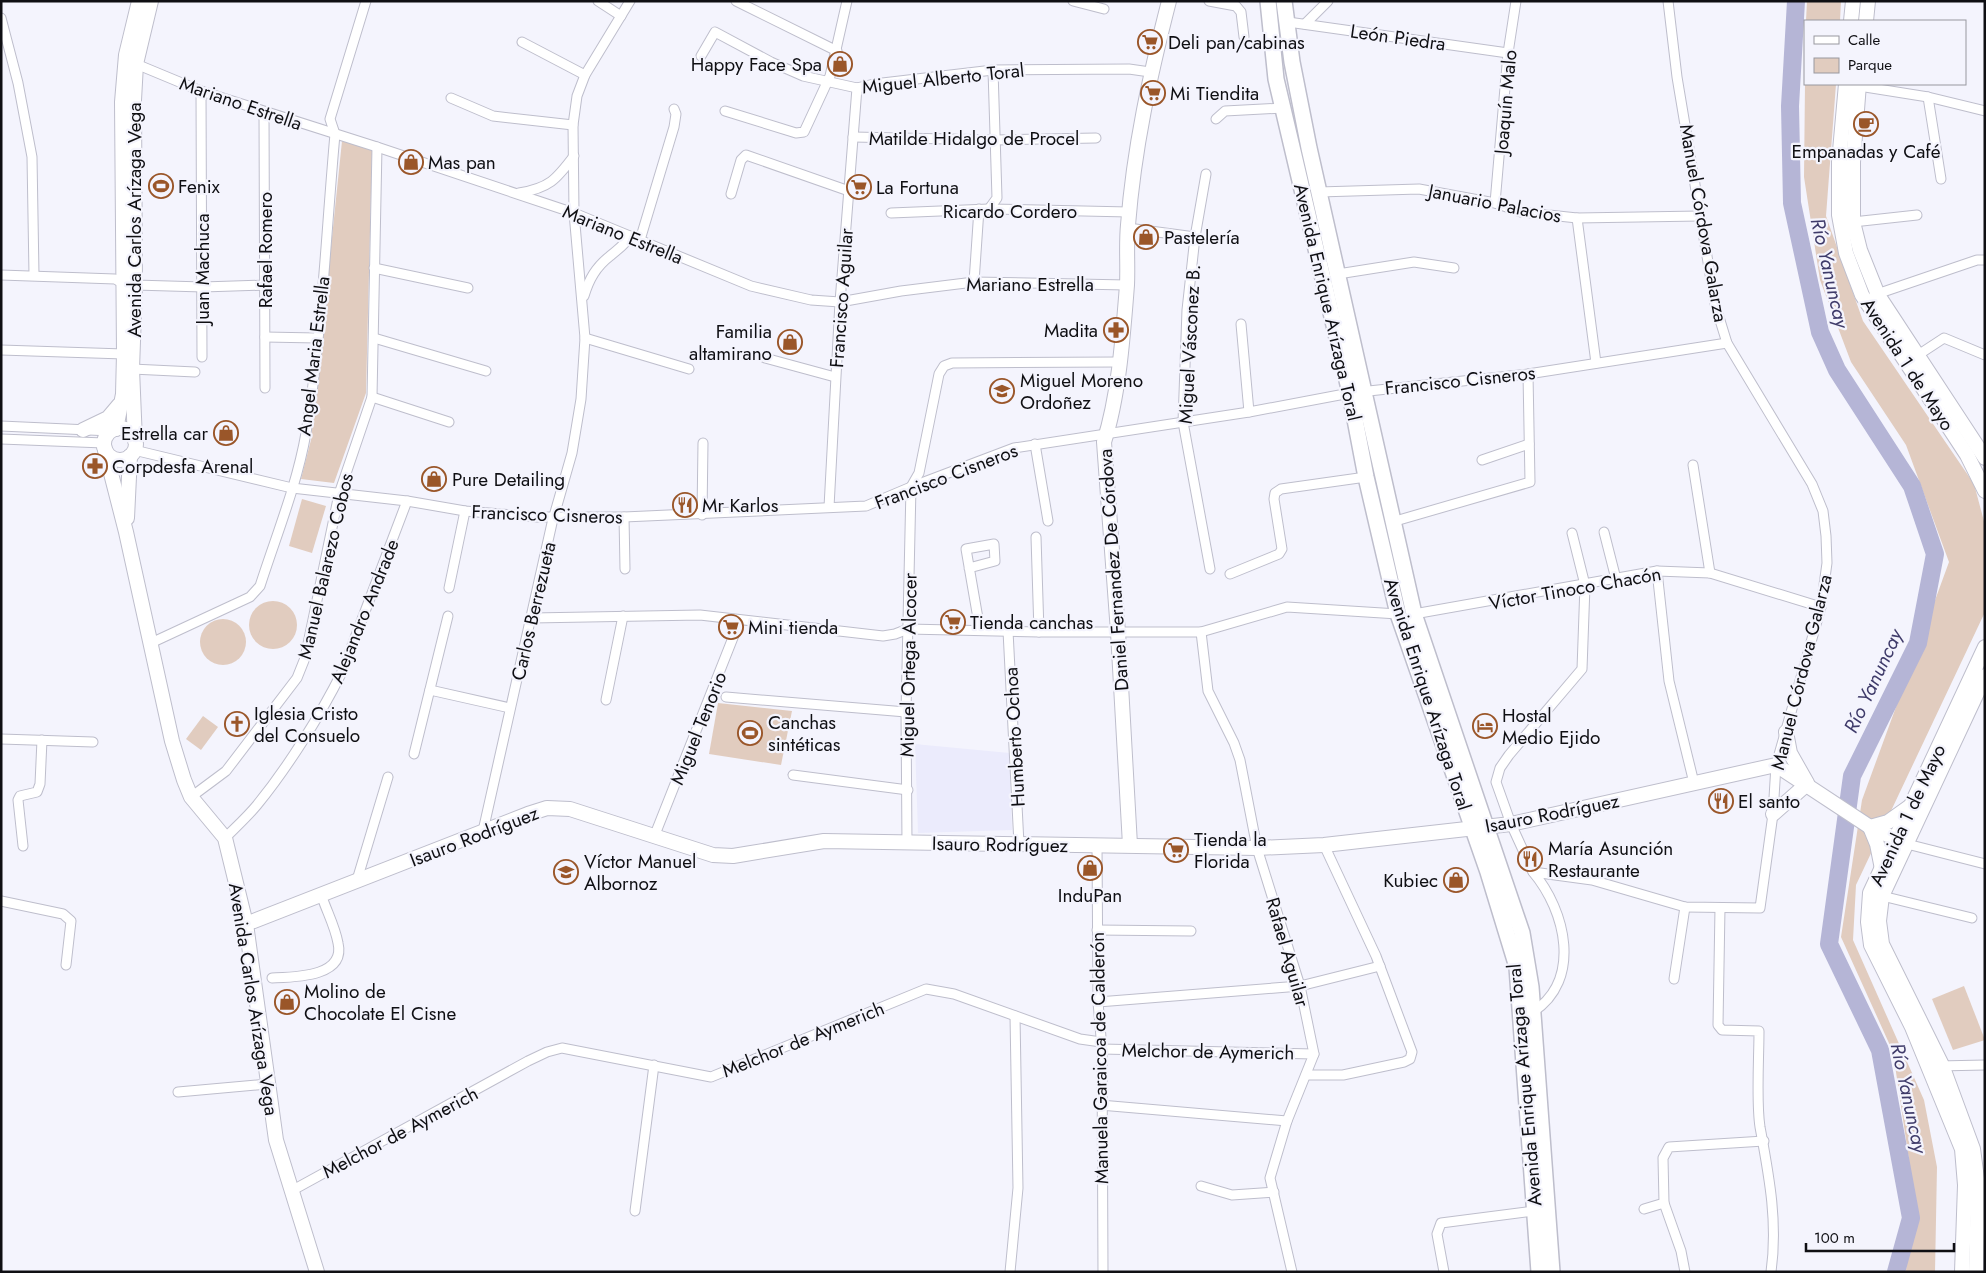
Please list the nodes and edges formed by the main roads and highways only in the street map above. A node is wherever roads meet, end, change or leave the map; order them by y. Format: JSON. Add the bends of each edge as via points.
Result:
{"nodes":[{"id":1,"x":1268,"y":1,"type":"edge"},
{"id":2,"x":1284,"y":1,"type":"edge"},
{"id":3,"x":1357,"y":392,"type":"junction"},
{"id":4,"x":1480,"y":828,"type":"junction"},
{"id":5,"x":1539,"y":1272,"type":"edge"},
{"id":6,"x":1552,"y":1272,"type":"edge"}],
"edges":[{"from":1,"to":3,"type":"main road","name":"Avenida Enrique Arízaga Toral","via":[[1272,54],[1283,108]]},
{"from":2,"to":3,"type":"main road","name":"Avenida Enrique Arízaga Toral","via":[[1292,62],[1338,274]]},
{"from":3,"to":4,"type":"main road","name":"Avenida Enrique Arízaga Toral","via":[[1414,614]]},
{"from":3,"to":4,"type":"main road","name":"Avenida Enrique Arízaga Toral","via":[[1366,477],[1398,614]]},
{"from":4,"to":5,"type":"main road","name":"Avenida Enrique Arízaga Toral","via":[[1517,967]]},
{"from":4,"to":6,"type":"main road","name":"Avenida Enrique Arízaga Toral","via":[[1522,932],[1534,1012]]}]}
